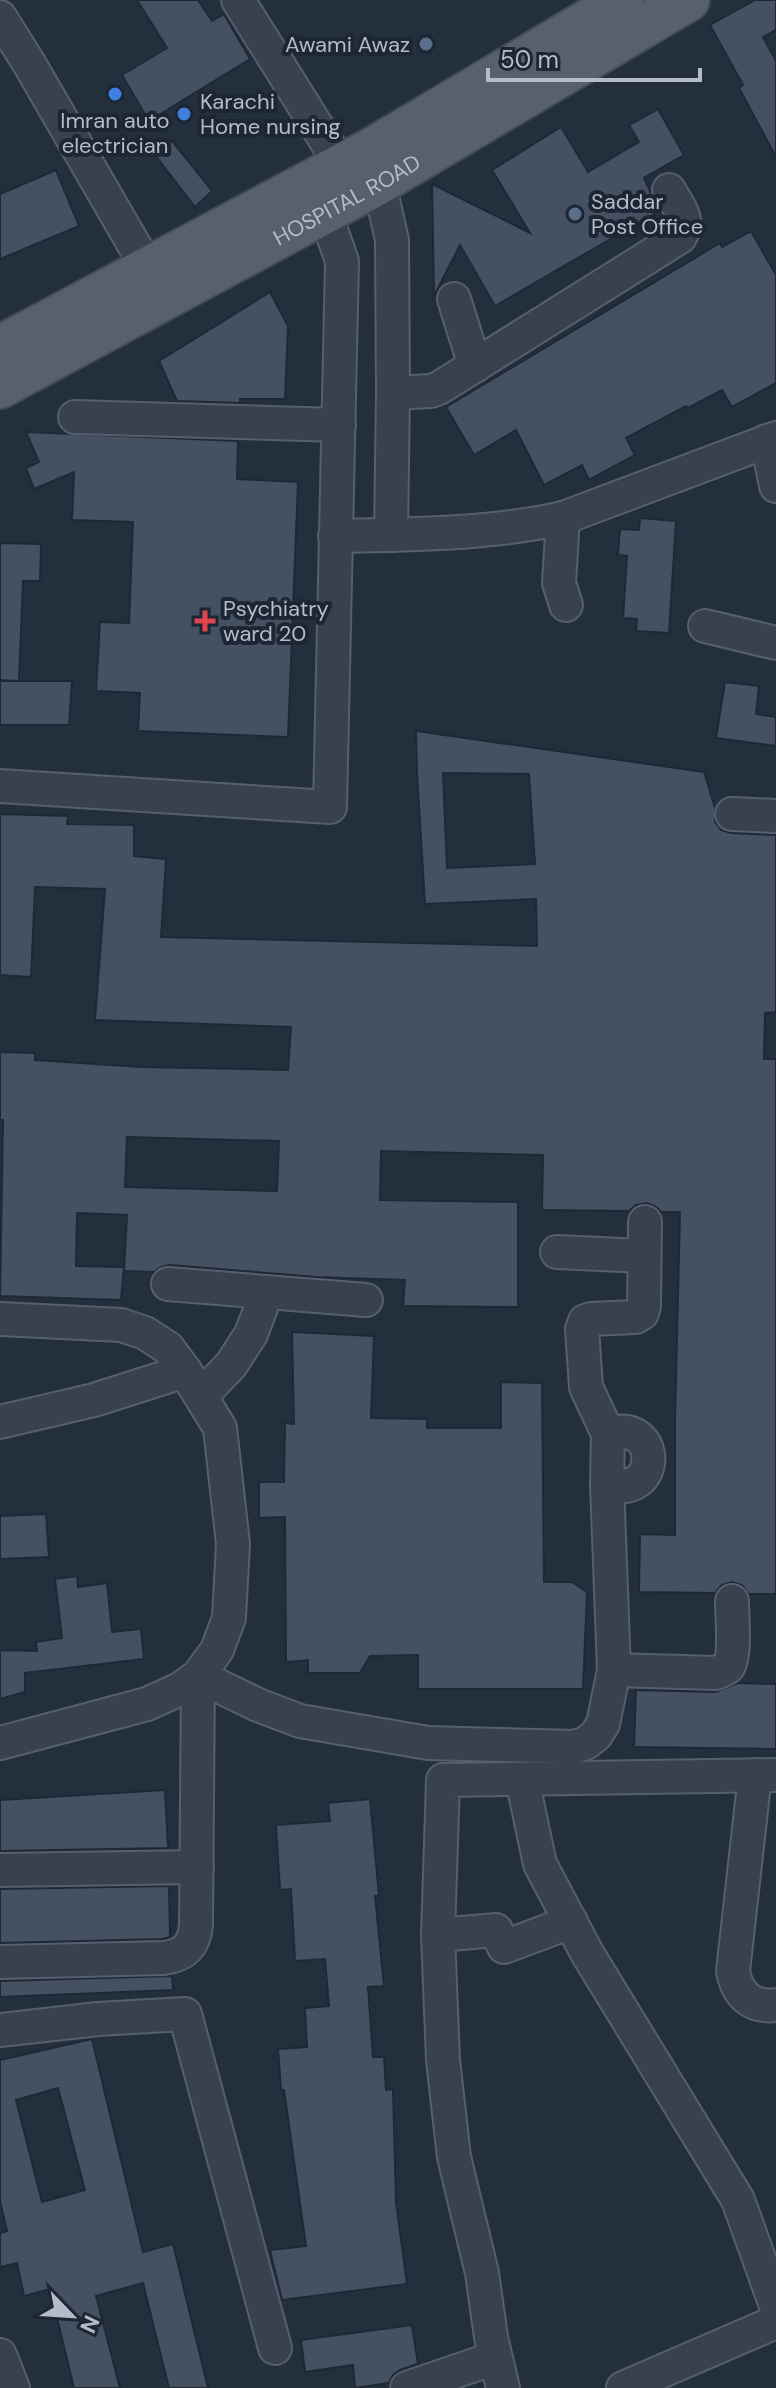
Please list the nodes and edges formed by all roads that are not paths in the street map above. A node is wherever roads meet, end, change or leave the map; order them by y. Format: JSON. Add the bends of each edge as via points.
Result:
{"nodes":[{"id":1,"x":238,"y":0,"type":"edge"},
{"id":2,"x":623,"y":0,"type":"edge"},
{"id":3,"x":688,"y":0,"type":"edge"},
{"id":4,"x":0,"y":17,"type":"edge"},
{"id":5,"x":341,"y":165,"type":"junction"},
{"id":6,"x":379,"y":183,"type":"junction"},
{"id":7,"x":669,"y":190,"type":"dead end"},
{"id":8,"x":325,"y":213,"type":"junction"},
{"id":9,"x":148,"y":269,"type":"junction"},
{"id":10,"x":454,"y":299,"type":"dead end"},
{"id":11,"x":0,"y":347,"type":"edge"},
{"id":12,"x":475,"y":366,"type":"junction"},
{"id":13,"x":0,"y":387,"type":"edge"},
{"id":14,"x":393,"y":393,"type":"junction"},
{"id":15,"x":75,"y":417,"type":"dead end"},
{"id":16,"x":339,"y":425,"type":"junction"},
{"id":17,"x":772,"y":439,"type":"edge"},
{"id":18,"x":776,"y":486,"type":"edge"},
{"id":19,"x":563,"y":518,"type":"junction"},
{"id":20,"x":391,"y":535,"type":"junction"},
{"id":21,"x":335,"y":536,"type":"junction"},
{"id":22,"x":566,"y":605,"type":"dead end"},
{"id":23,"x":705,"y":626,"type":"dead end"},
{"id":24,"x":776,"y":643,"type":"edge"},
{"id":25,"x":0,"y":786,"type":"edge"},
{"id":26,"x":732,"y":814,"type":"dead end"},
{"id":27,"x":776,"y":816,"type":"edge"},
{"id":28,"x":645,"y":1222,"type":"dead end"},
{"id":29,"x":557,"y":1252,"type":"dead end"},
{"id":30,"x":644,"y":1256,"type":"junction"},
{"id":31,"x":168,"y":1284,"type":"dead end"},
{"id":32,"x":267,"y":1292,"type":"junction"},
{"id":33,"x":366,"y":1300,"type":"dead end"},
{"id":34,"x":0,"y":1319,"type":"edge"},
{"id":35,"x":193,"y":1383,"type":"junction"},
{"id":36,"x":0,"y":1422,"type":"edge"},
{"id":37,"x":732,"y":1601,"type":"dead end"},
{"id":38,"x":614,"y":1670,"type":"junction"},
{"id":39,"x":198,"y":1676,"type":"junction"},
{"id":40,"x":0,"y":1743,"type":"edge"},
{"id":41,"x":765,"y":1775,"type":"edge"},
{"id":42,"x":522,"y":1779,"type":"junction"},
{"id":43,"x":197,"y":1867,"type":"junction"},
{"id":44,"x":0,"y":1870,"type":"edge"},
{"id":45,"x":571,"y":1922,"type":"junction"},
{"id":46,"x":438,"y":1935,"type":"junction"},
{"id":47,"x":0,"y":1962,"type":"edge"},
{"id":48,"x":774,"y":2014,"type":"edge"},
{"id":49,"x":0,"y":2030,"type":"edge"},
{"id":50,"x":776,"y":2306,"type":"edge"},
{"id":51,"x":776,"y":2322,"type":"edge"},
{"id":52,"x":275,"y":2348,"type":"dead end"},
{"id":53,"x":0,"y":2355,"type":"edge"},
{"id":54,"x":499,"y":2373,"type":"edge"},
{"id":55,"x":13,"y":2388,"type":"edge"},
{"id":56,"x":407,"y":2388,"type":"edge"},
{"id":57,"x":623,"y":2388,"type":"edge"}],
"edges":[{"from":1,"to":5,"type":"street"},
{"from":2,"to":5,"type":"main road","name":"HOSPITAL ROAD"},
{"from":3,"to":6,"type":"main road","name":"HOSPITAL ROAD"},
{"from":4,"to":9,"type":"street"},
{"from":5,"to":9,"type":"main road","name":"HOSPITAL ROAD"},
{"from":6,"to":8,"type":"main road","name":"HOSPITAL ROAD"},
{"from":6,"to":14,"type":"street","via":[[392,240]]},
{"from":7,"to":12,"type":"street","via":[[686,219],[680,237]]},
{"from":8,"to":13,"type":"main road","name":"HOSPITAL ROAD"},
{"from":8,"to":16,"type":"street","via":[[342,261]]},
{"from":9,"to":11,"type":"main road","name":"HOSPITAL ROAD"},
{"from":10,"to":12,"type":"street"},
{"from":12,"to":14,"type":"street","via":[[431,391]]},
{"from":14,"to":20,"type":"street"},
{"from":15,"to":16,"type":"street"},
{"from":16,"to":21,"type":"street"},
{"from":17,"to":18,"type":"street"},
{"from":17,"to":19,"type":"street"},
{"from":19,"to":20,"type":"street","via":[[529,526]]},
{"from":19,"to":22,"type":"street","via":[[559,583]]},
{"from":20,"to":21,"type":"street"},
{"from":21,"to":25,"type":"street","via":[[330,807]]},
{"from":23,"to":24,"type":"street"},
{"from":26,"to":27,"type":"street"},
{"from":28,"to":30,"type":"street"},
{"from":29,"to":30,"type":"street"},
{"from":30,"to":38,"type":"street","via":[[642,1313],[591,1319],[582,1329],[586,1387],[608,1434]]},
{"from":31,"to":32,"type":"street"},
{"from":32,"to":33,"type":"street"},
{"from":32,"to":35,"type":"street","via":[[251,1334],[231,1365]]},
{"from":34,"to":35,"type":"street","via":[[121,1325],[168,1348]]},
{"from":35,"to":36,"type":"street"},
{"from":35,"to":39,"type":"street","via":[[220,1428],[233,1544],[229,1618],[217,1650]]},
{"from":37,"to":38,"type":"street","via":[[732,1652],[724,1670]]},
{"from":38,"to":39,"type":"street","via":[[603,1724],[586,1743],[574,1747],[428,1743],[300,1721]]},
{"from":39,"to":40,"type":"street","via":[[147,1704]]},
{"from":39,"to":43,"type":"street"},
{"from":41,"to":42,"type":"street"},
{"from":41,"to":48,"type":"street","via":[[733,1971],[743,1996]]},
{"from":42,"to":45,"type":"street","via":[[540,1864]]},
{"from":42,"to":46,"type":"street","via":[[443,1780]]},
{"from":43,"to":44,"type":"street"},
{"from":43,"to":47,"type":"street","via":[[195,1938],[178,1956]]},
{"from":45,"to":46,"type":"street","via":[[504,1947],[496,1930]]},
{"from":45,"to":50,"type":"street","via":[[738,2200]]},
{"from":46,"to":54,"type":"street","via":[[454,2157]]},
{"from":49,"to":52,"type":"street","via":[[185,2014]]},
{"from":51,"to":57,"type":"street"},
{"from":53,"to":55,"type":"street"},
{"from":54,"to":56,"type":"street"}]}
